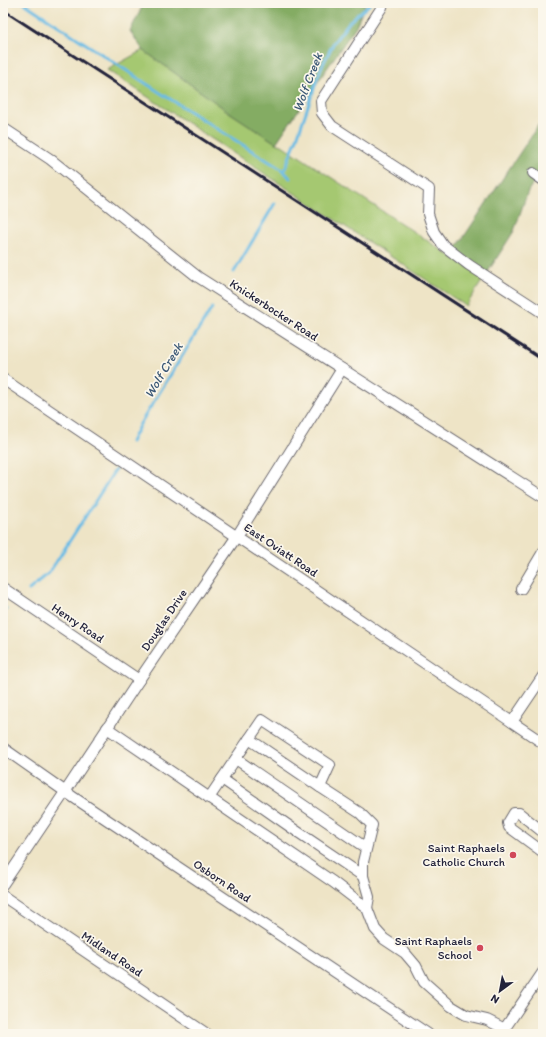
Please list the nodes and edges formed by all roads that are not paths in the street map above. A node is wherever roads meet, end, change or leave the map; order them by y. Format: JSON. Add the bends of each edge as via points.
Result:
{"nodes":[{"id":1,"x":383,"y":3,"type":"edge"},
{"id":2,"x":3,"y":128,"type":"edge"},
{"id":3,"x":533,"y":173,"type":"dead end"},
{"id":4,"x":543,"y":180,"type":"edge"},
{"id":5,"x":543,"y":313,"type":"edge"},
{"id":6,"x":342,"y":369,"type":"junction"},
{"id":7,"x":3,"y":379,"type":"edge"},
{"id":8,"x":543,"y":497,"type":"edge"},
{"id":9,"x":237,"y":536,"type":"junction"},
{"id":10,"x":543,"y":552,"type":"edge"},
{"id":11,"x":3,"y":588,"type":"edge"},
{"id":12,"x":521,"y":589,"type":"dead end"},
{"id":13,"x":139,"y":680,"type":"junction"},
{"id":14,"x":542,"y":681,"type":"edge"},
{"id":15,"x":512,"y":722,"type":"junction"},
{"id":16,"x":107,"y":728,"type":"junction"},
{"id":17,"x":249,"y":739,"type":"junction"},
{"id":18,"x":543,"y":743,"type":"edge"},
{"id":19,"x":3,"y":748,"type":"edge"},
{"id":20,"x":236,"y":759,"type":"junction"},
{"id":21,"x":222,"y":779,"type":"junction"},
{"id":22,"x":320,"y":787,"type":"junction"},
{"id":23,"x":65,"y":792,"type":"junction"},
{"id":24,"x":209,"y":798,"type":"junction"},
{"id":25,"x":543,"y":832,"type":"edge"},
{"id":26,"x":366,"y":848,"type":"junction"},
{"id":27,"x":543,"y":852,"type":"edge"},
{"id":28,"x":363,"y":876,"type":"junction"},
{"id":29,"x":3,"y":884,"type":"edge"},
{"id":30,"x":3,"y":896,"type":"edge"},
{"id":31,"x":367,"y":908,"type":"junction"},
{"id":32,"x":543,"y":972,"type":"edge"},
{"id":33,"x":503,"y":1032,"type":"edge"},
{"id":34,"x":207,"y":1034,"type":"edge"},
{"id":35,"x":428,"y":1034,"type":"edge"}],
"edges":[{"from":1,"to":5,"type":"street","via":[[321,101],[322,113],[332,126],[429,189],[428,214],[434,232],[443,245]]},
{"from":2,"to":6,"type":"street","name":"Knickerbocker Road","via":[[50,159],[198,277]]},
{"from":3,"to":4,"type":"street"},
{"from":6,"to":8,"type":"street","name":"Knickerbocker Road"},
{"from":6,"to":9,"type":"street","name":"Douglas Drive"},
{"from":7,"to":9,"type":"street","name":"East Oviatt Road"},
{"from":9,"to":13,"type":"street","name":"Douglas Drive"},
{"from":9,"to":15,"type":"street","name":"East Oviatt Road"},
{"from":10,"to":12,"type":"street"},
{"from":11,"to":13,"type":"street","name":"Henry Road"},
{"from":13,"to":16,"type":"street","name":"Douglas Drive"},
{"from":14,"to":15,"type":"street"},
{"from":15,"to":18,"type":"street","name":"East Oviatt Road"},
{"from":16,"to":23,"type":"street","name":"Douglas Drive"},
{"from":16,"to":24,"type":"street"},
{"from":17,"to":20,"type":"street"},
{"from":17,"to":22,"type":"street"},
{"from":17,"to":22,"type":"street","via":[[262,720],[330,765]]},
{"from":19,"to":23,"type":"street","name":"Osborn Road"},
{"from":20,"to":21,"type":"street"},
{"from":20,"to":26,"type":"street"},
{"from":21,"to":24,"type":"street"},
{"from":21,"to":28,"type":"street"},
{"from":22,"to":26,"type":"street","via":[[360,813],[372,825]]},
{"from":23,"to":29,"type":"street","name":"Douglas Drive"},
{"from":23,"to":35,"type":"street","name":"Osborn Road"},
{"from":24,"to":31,"type":"street"},
{"from":25,"to":27,"type":"street","via":[[519,813],[514,813],[508,823],[509,828]]},
{"from":26,"to":28,"type":"street"},
{"from":28,"to":31,"type":"street","via":[[369,897]]},
{"from":30,"to":34,"type":"street","name":"Midland Road"},
{"from":31,"to":33,"type":"street","via":[[375,929],[384,939],[405,953],[416,966],[424,982],[438,996],[466,1014],[487,1020]]},
{"from":32,"to":33,"type":"street"}]}
